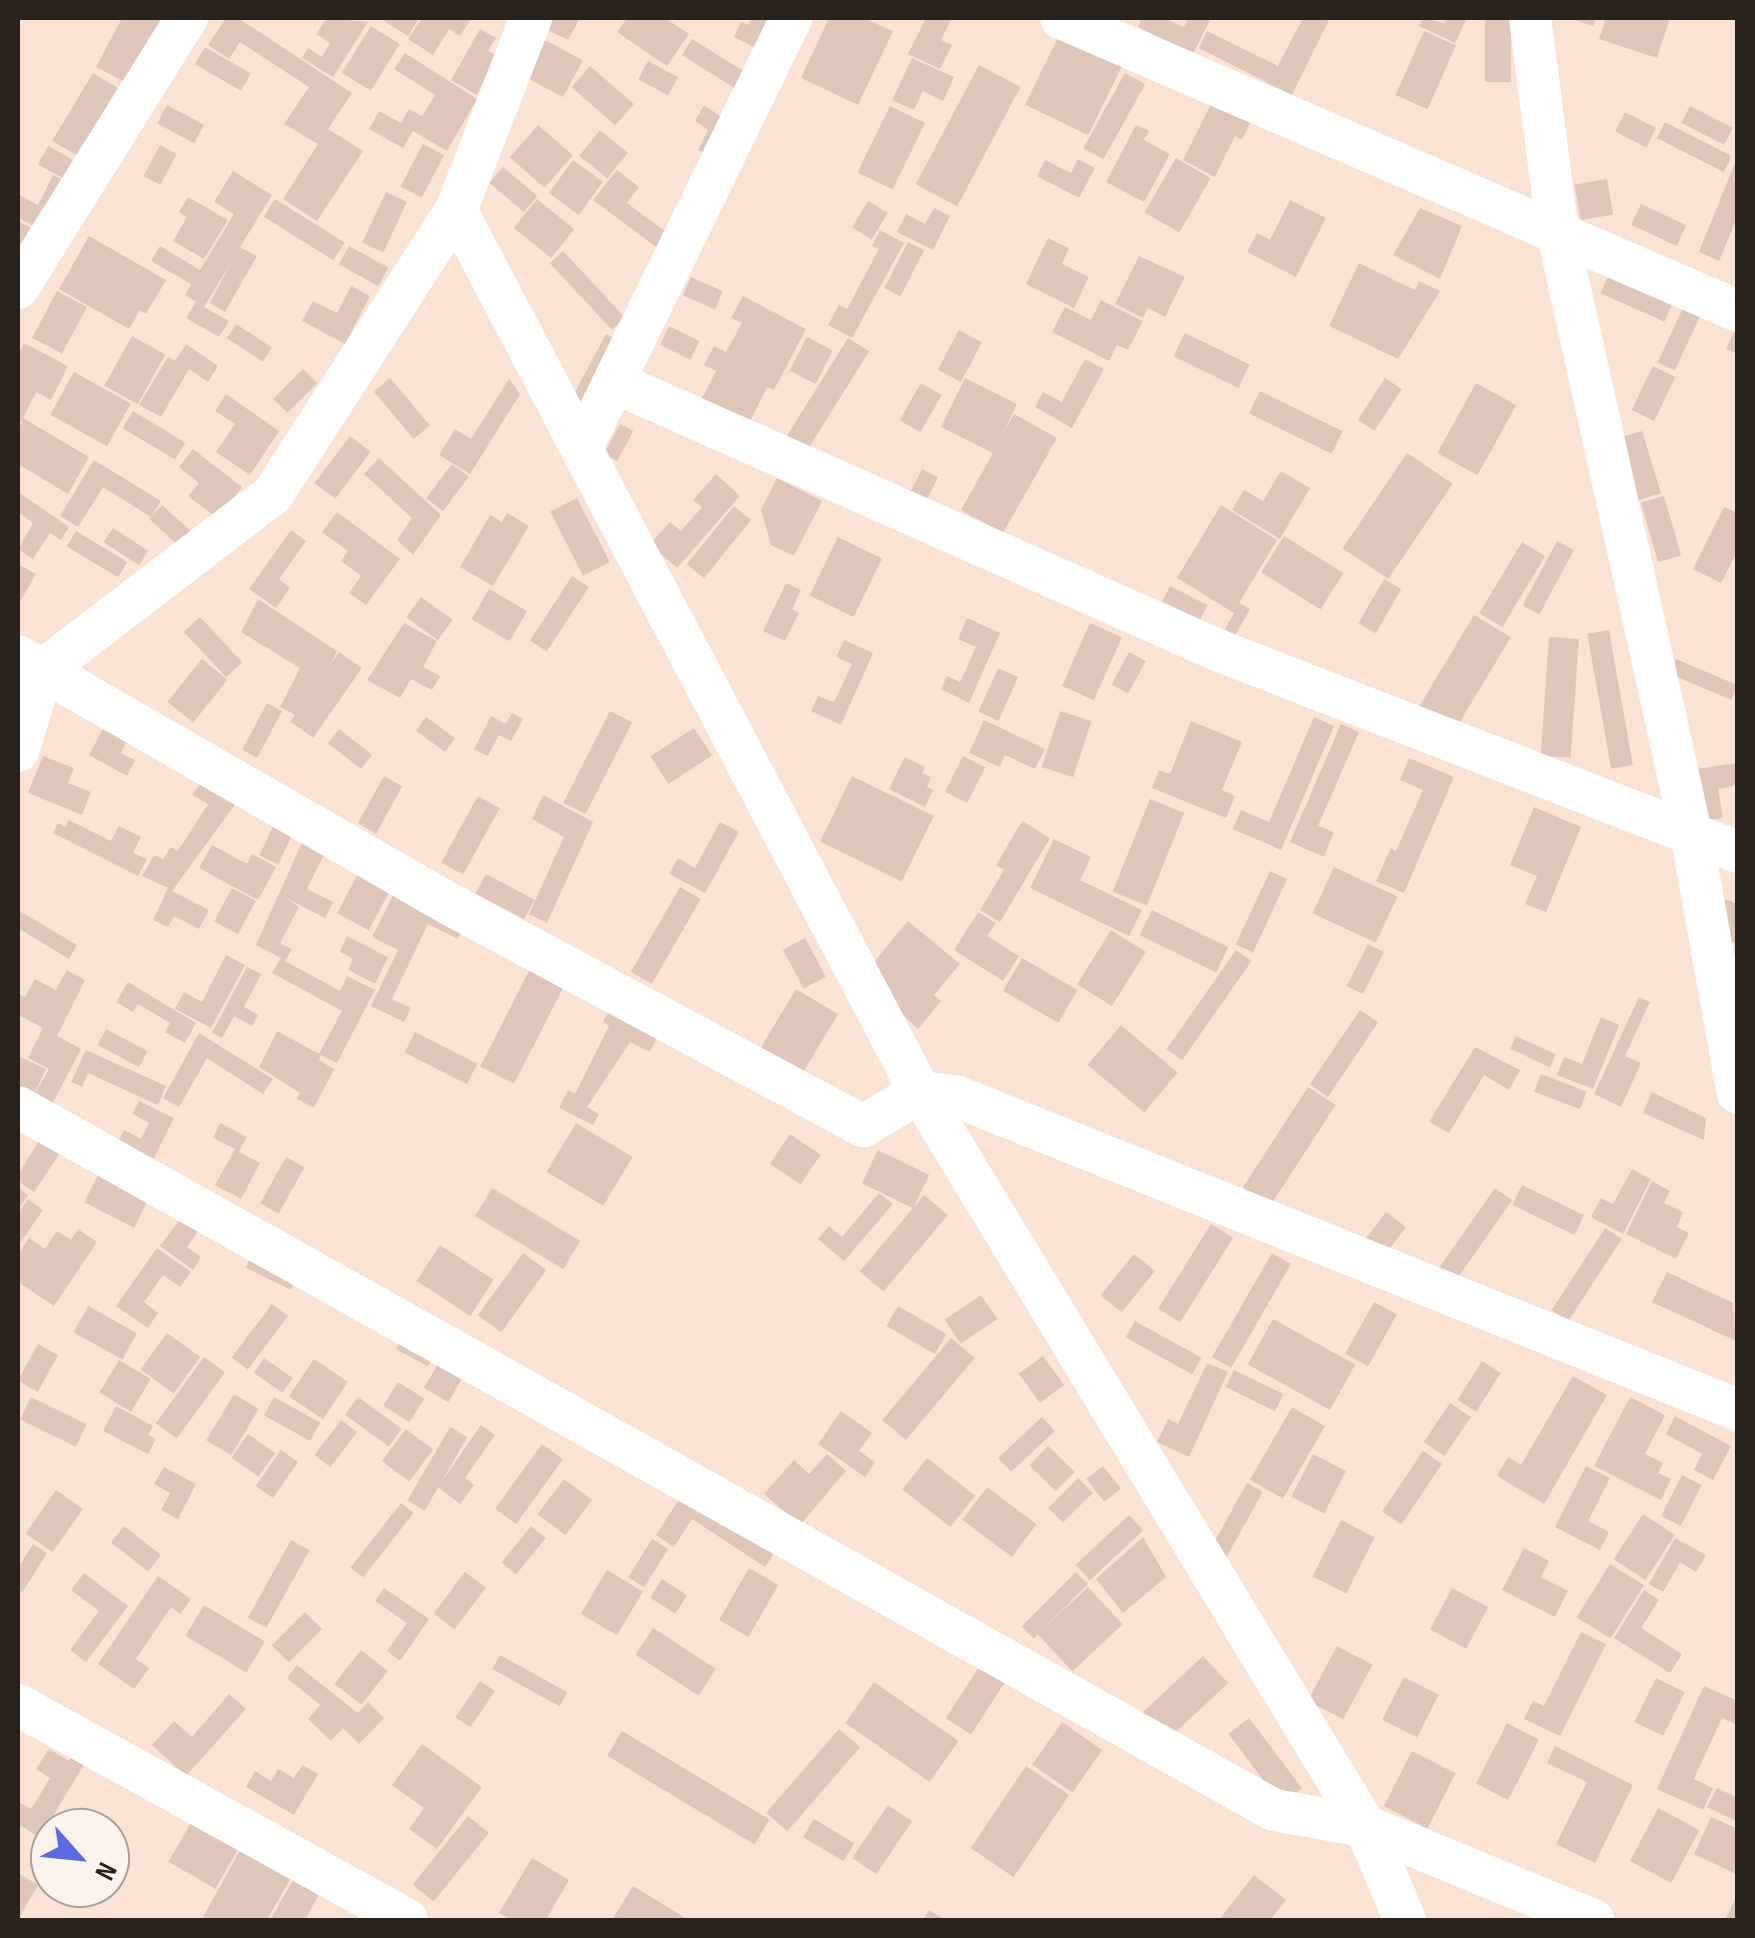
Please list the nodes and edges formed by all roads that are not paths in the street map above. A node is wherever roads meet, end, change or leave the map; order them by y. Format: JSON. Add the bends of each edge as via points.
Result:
{"nodes":[{"id":1,"x":187,"y":18,"type":"edge"},
{"id":2,"x":530,"y":18,"type":"edge"},
{"id":3,"x":791,"y":18,"type":"edge"},
{"id":4,"x":1062,"y":18,"type":"edge"},
{"id":5,"x":1530,"y":18,"type":"edge"},
{"id":6,"x":456,"y":210,"type":"junction"},
{"id":7,"x":1558,"y":236,"type":"junction"},
{"id":8,"x":18,"y":288,"type":"edge"},
{"id":9,"x":1738,"y":311,"type":"edge"},
{"id":10,"x":616,"y":383,"type":"junction"},
{"id":11,"x":583,"y":444,"type":"junction"},
{"id":12,"x":30,"y":663,"type":"edge"},
{"id":13,"x":18,"y":751,"type":"edge"},
{"id":14,"x":1692,"y":833,"type":"junction"},
{"id":15,"x":1738,"y":852,"type":"edge"},
{"id":16,"x":920,"y":1092,"type":"junction"},
{"id":17,"x":1738,"y":1093,"type":"edge"},
{"id":18,"x":18,"y":1106,"type":"edge"},
{"id":19,"x":1738,"y":1410,"type":"edge"},
{"id":20,"x":18,"y":1706,"type":"edge"},
{"id":21,"x":1364,"y":1826,"type":"junction"},
{"id":22,"x":407,"y":1920,"type":"edge"},
{"id":23,"x":1405,"y":1920,"type":"edge"},
{"id":24,"x":1593,"y":1920,"type":"edge"}],
"edges":[{"from":1,"to":8,"type":"street"},
{"from":2,"to":6,"type":"street"},
{"from":3,"to":10,"type":"street"},
{"from":4,"to":7,"type":"street"},
{"from":5,"to":7,"type":"street"},
{"from":6,"to":11,"type":"street"},
{"from":6,"to":12,"type":"street","via":[[273,494]]},
{"from":7,"to":9,"type":"street"},
{"from":7,"to":14,"type":"street"},
{"from":10,"to":11,"type":"street"},
{"from":10,"to":14,"type":"street","via":[[1220,651]]},
{"from":11,"to":16,"type":"street"},
{"from":12,"to":13,"type":"street"},
{"from":12,"to":16,"type":"street","via":[[452,905],[864,1126]]},
{"from":14,"to":15,"type":"street"},
{"from":14,"to":17,"type":"street"},
{"from":16,"to":19,"type":"street","via":[[958,1097]]},
{"from":16,"to":21,"type":"street"},
{"from":18,"to":21,"type":"street","via":[[1274,1810]]},
{"from":20,"to":22,"type":"street"},
{"from":21,"to":23,"type":"street"},
{"from":21,"to":24,"type":"street"}]}
